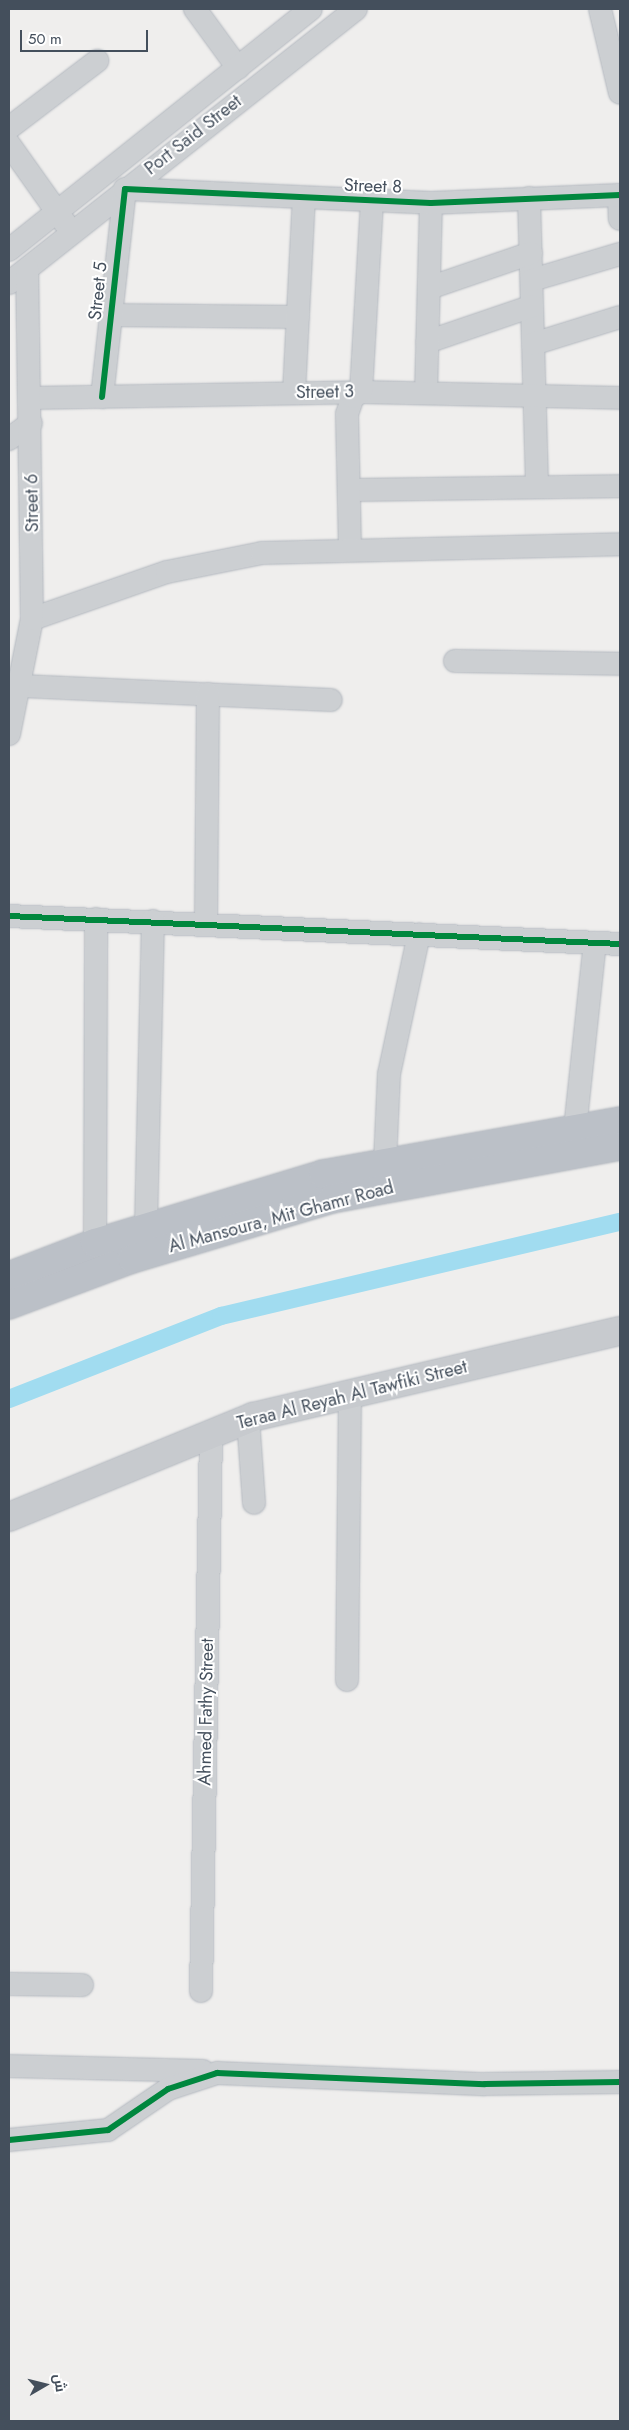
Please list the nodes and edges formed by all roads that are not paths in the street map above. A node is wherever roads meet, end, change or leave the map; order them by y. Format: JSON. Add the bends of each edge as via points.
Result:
{"nodes":[{"id":1,"x":195,"y":9,"type":"edge"},
{"id":2,"x":356,"y":9,"type":"edge"},
{"id":3,"x":600,"y":9,"type":"edge"},
{"id":4,"x":301,"y":12,"type":"edge"},
{"id":5,"x":97,"y":61,"type":"dead end"},
{"id":6,"x":238,"y":68,"type":"junction"},
{"id":7,"x":620,"y":93,"type":"edge"},
{"id":8,"x":9,"y":128,"type":"edge"},
{"id":9,"x":9,"y":144,"type":"edge"},
{"id":10,"x":125,"y":189,"type":"junction"},
{"id":11,"x":620,"y":195,"type":"edge"},
{"id":12,"x":304,"y":198,"type":"junction"},
{"id":13,"x":529,"y":198,"type":"junction"},
{"id":14,"x":372,"y":202,"type":"junction"},
{"id":15,"x":431,"y":203,"type":"junction"},
{"id":16,"x":57,"y":212,"type":"junction"},
{"id":17,"x":620,"y":219,"type":"edge"},
{"id":18,"x":72,"y":232,"type":"junction"},
{"id":19,"x":9,"y":250,"type":"edge"},
{"id":20,"x":531,"y":253,"type":"junction"},
{"id":21,"x":620,"y":254,"type":"edge"},
{"id":22,"x":27,"y":269,"type":"junction"},
{"id":23,"x":532,"y":280,"type":"junction"},
{"id":24,"x":9,"y":283,"type":"edge"},
{"id":25,"x":429,"y":288,"type":"junction"},
{"id":26,"x":532,"y":306,"type":"junction"},
{"id":27,"x":110,"y":315,"type":"junction"},
{"id":28,"x":620,"y":317,"type":"edge"},
{"id":29,"x":298,"y":318,"type":"junction"},
{"id":30,"x":427,"y":342,"type":"junction"},
{"id":31,"x":533,"y":344,"type":"junction"},
{"id":32,"x":361,"y":392,"type":"junction"},
{"id":33,"x":294,"y":393,"type":"junction"},
{"id":34,"x":426,"y":393,"type":"junction"},
{"id":35,"x":535,"y":396,"type":"junction"},
{"id":36,"x":102,"y":397,"type":"junction"},
{"id":37,"x":30,"y":398,"type":"junction"},
{"id":38,"x":620,"y":398,"type":"edge"},
{"id":39,"x":31,"y":423,"type":"junction"},
{"id":40,"x":9,"y":439,"type":"edge"},
{"id":41,"x":537,"y":486,"type":"junction"},
{"id":42,"x":620,"y":486,"type":"edge"},
{"id":43,"x":350,"y":490,"type":"junction"},
{"id":44,"x":620,"y":544,"type":"edge"},
{"id":45,"x":350,"y":548,"type":"junction"},
{"id":46,"x":32,"y":619,"type":"junction"},
{"id":47,"x":18,"y":654,"type":"edge"},
{"id":48,"x":455,"y":661,"type":"dead end"},
{"id":49,"x":620,"y":664,"type":"edge"},
{"id":50,"x":22,"y":686,"type":"junction"},
{"id":51,"x":208,"y":694,"type":"junction"},
{"id":52,"x":331,"y":700,"type":"dead end"},
{"id":53,"x":9,"y":734,"type":"edge"},
{"id":54,"x":9,"y":916,"type":"edge"},
{"id":55,"x":96,"y":919,"type":"junction"},
{"id":56,"x":153,"y":921,"type":"junction"},
{"id":57,"x":206,"y":922,"type":"junction"},
{"id":58,"x":419,"y":934,"type":"junction"},
{"id":59,"x":595,"y":943,"type":"junction"},
{"id":60,"x":620,"y":944,"type":"edge"},
{"id":61,"x":620,"y":1120,"type":"edge"},
{"id":62,"x":575,"y":1129,"type":"junction"},
{"id":63,"x":620,"y":1146,"type":"edge"},
{"id":64,"x":385,"y":1162,"type":"junction"},
{"id":65,"x":146,"y":1227,"type":"junction"},
{"id":66,"x":95,"y":1243,"type":"junction"},
{"id":67,"x":9,"y":1276,"type":"edge"},
{"id":68,"x":9,"y":1305,"type":"edge"},
{"id":69,"x":620,"y":1331,"type":"edge"},
{"id":70,"x":350,"y":1393,"type":"junction"},
{"id":71,"x":248,"y":1419,"type":"junction"},
{"id":72,"x":211,"y":1434,"type":"junction"},
{"id":73,"x":254,"y":1503,"type":"dead end"},
{"id":74,"x":9,"y":1517,"type":"edge"},
{"id":75,"x":347,"y":1680,"type":"dead end"},
{"id":76,"x":9,"y":1984,"type":"edge"},
{"id":77,"x":82,"y":1985,"type":"dead end"},
{"id":78,"x":201,"y":1991,"type":"dead end"},
{"id":79,"x":9,"y":2066,"type":"edge"},
{"id":80,"x":217,"y":2073,"type":"junction"},
{"id":81,"x":620,"y":2082,"type":"edge"},
{"id":82,"x":9,"y":2140,"type":"edge"}],
"edges":[{"from":1,"to":6,"type":"street"},
{"from":2,"to":10,"type":"street","name":"Port Said Street"},
{"from":3,"to":7,"type":"street"},
{"from":4,"to":6,"type":"street","name":"Port Said Street"},
{"from":5,"to":8,"type":"street"},
{"from":6,"to":16,"type":"street","name":"Port Said Street"},
{"from":9,"to":16,"type":"street"},
{"from":10,"to":12,"type":"street","name":"Street 8"},
{"from":10,"to":18,"type":"street","name":"Port Said Street"},
{"from":10,"to":27,"type":"street","name":"Street 5"},
{"from":11,"to":13,"type":"street","name":"Street 8"},
{"from":11,"to":17,"type":"street"},
{"from":12,"to":14,"type":"street","name":"Street 8"},
{"from":12,"to":29,"type":"street"},
{"from":13,"to":15,"type":"street","name":"Street 8"},
{"from":13,"to":20,"type":"street"},
{"from":14,"to":15,"type":"street","name":"Street 8"},
{"from":14,"to":32,"type":"street"},
{"from":15,"to":25,"type":"street"},
{"from":16,"to":18,"type":"street"},
{"from":16,"to":19,"type":"street","name":"Port Said Street"},
{"from":18,"to":22,"type":"street","name":"Port Said Street"},
{"from":20,"to":23,"type":"street"},
{"from":20,"to":25,"type":"street"},
{"from":21,"to":23,"type":"street"},
{"from":22,"to":24,"type":"street","name":"Port Said Street"},
{"from":22,"to":37,"type":"street","name":"Street 6"},
{"from":23,"to":26,"type":"street"},
{"from":25,"to":30,"type":"street"},
{"from":26,"to":30,"type":"street"},
{"from":26,"to":31,"type":"street"},
{"from":27,"to":29,"type":"street"},
{"from":27,"to":36,"type":"street","name":"Street 5"},
{"from":28,"to":31,"type":"street"},
{"from":29,"to":33,"type":"street"},
{"from":30,"to":34,"type":"street"},
{"from":31,"to":35,"type":"street"},
{"from":32,"to":33,"type":"street","name":"Street 3"},
{"from":32,"to":34,"type":"street","name":"Street 3"},
{"from":32,"to":43,"type":"street","via":[[353,398],[347,414]]},
{"from":33,"to":36,"type":"street","name":"Street 3"},
{"from":34,"to":35,"type":"street","name":"Street 3"},
{"from":35,"to":38,"type":"street","name":"Street 3"},
{"from":35,"to":41,"type":"street"},
{"from":36,"to":37,"type":"street","name":"Street 3"},
{"from":37,"to":39,"type":"street","name":"Street 6"},
{"from":39,"to":40,"type":"street"},
{"from":39,"to":46,"type":"street","name":"Street 6"},
{"from":41,"to":42,"type":"street"},
{"from":41,"to":43,"type":"street"},
{"from":43,"to":45,"type":"street"},
{"from":44,"to":45,"type":"street"},
{"from":45,"to":46,"type":"street","via":[[262,553],[167,572]]},
{"from":46,"to":47,"type":"street","name":"Street 6"},
{"from":47,"to":50,"type":"street","name":"Street 6"},
{"from":48,"to":49,"type":"street"},
{"from":50,"to":51,"type":"street"},
{"from":50,"to":53,"type":"street","name":"Street 6"},
{"from":51,"to":52,"type":"street"},
{"from":51,"to":57,"type":"street"},
{"from":54,"to":55,"type":"street"},
{"from":55,"to":56,"type":"street"},
{"from":55,"to":66,"type":"street"},
{"from":56,"to":57,"type":"street"},
{"from":56,"to":65,"type":"street"},
{"from":57,"to":58,"type":"street"},
{"from":58,"to":59,"type":"street"},
{"from":58,"to":64,"type":"street","via":[[389,1074]]},
{"from":59,"to":60,"type":"street"},
{"from":59,"to":62,"type":"street"},
{"from":61,"to":62,"type":"highway","name":"Al Mansoura, Mit Ghamr Road"},
{"from":62,"to":64,"type":"highway","name":"Al Mansoura, Mit Ghamr Road"},
{"from":63,"to":68,"type":"highway","name":"Al Mansoura, Mit Ghamr Road","via":[[332,1199],[132,1259]]},
{"from":64,"to":65,"type":"highway","name":"Al Mansoura, Mit Ghamr Road","via":[[262,1190]]},
{"from":65,"to":66,"type":"highway","name":"Al Mansoura, Mit Ghamr Road"},
{"from":66,"to":67,"type":"highway","name":"Al Mansoura, Mit Ghamr Road"},
{"from":69,"to":70,"type":"main road","name":"Teraa Al Reyah Al Tawfiki Street"},
{"from":70,"to":71,"type":"main road","name":"Teraa Al Reyah Al Tawfiki Street"},
{"from":70,"to":75,"type":"street"},
{"from":71,"to":72,"type":"main road","name":"Teraa Al Reyah Al Tawfiki Street"},
{"from":71,"to":73,"type":"street"},
{"from":72,"to":74,"type":"main road","name":"Teraa Al Reyah Al Tawfiki Street"},
{"from":72,"to":78,"type":"street","name":"Ahmed Fathy Street"},
{"from":76,"to":77,"type":"street"},
{"from":79,"to":80,"type":"street"},
{"from":80,"to":81,"type":"street","via":[[485,2084]]},
{"from":80,"to":82,"type":"street","via":[[181,2082],[108,2130]]}]}
